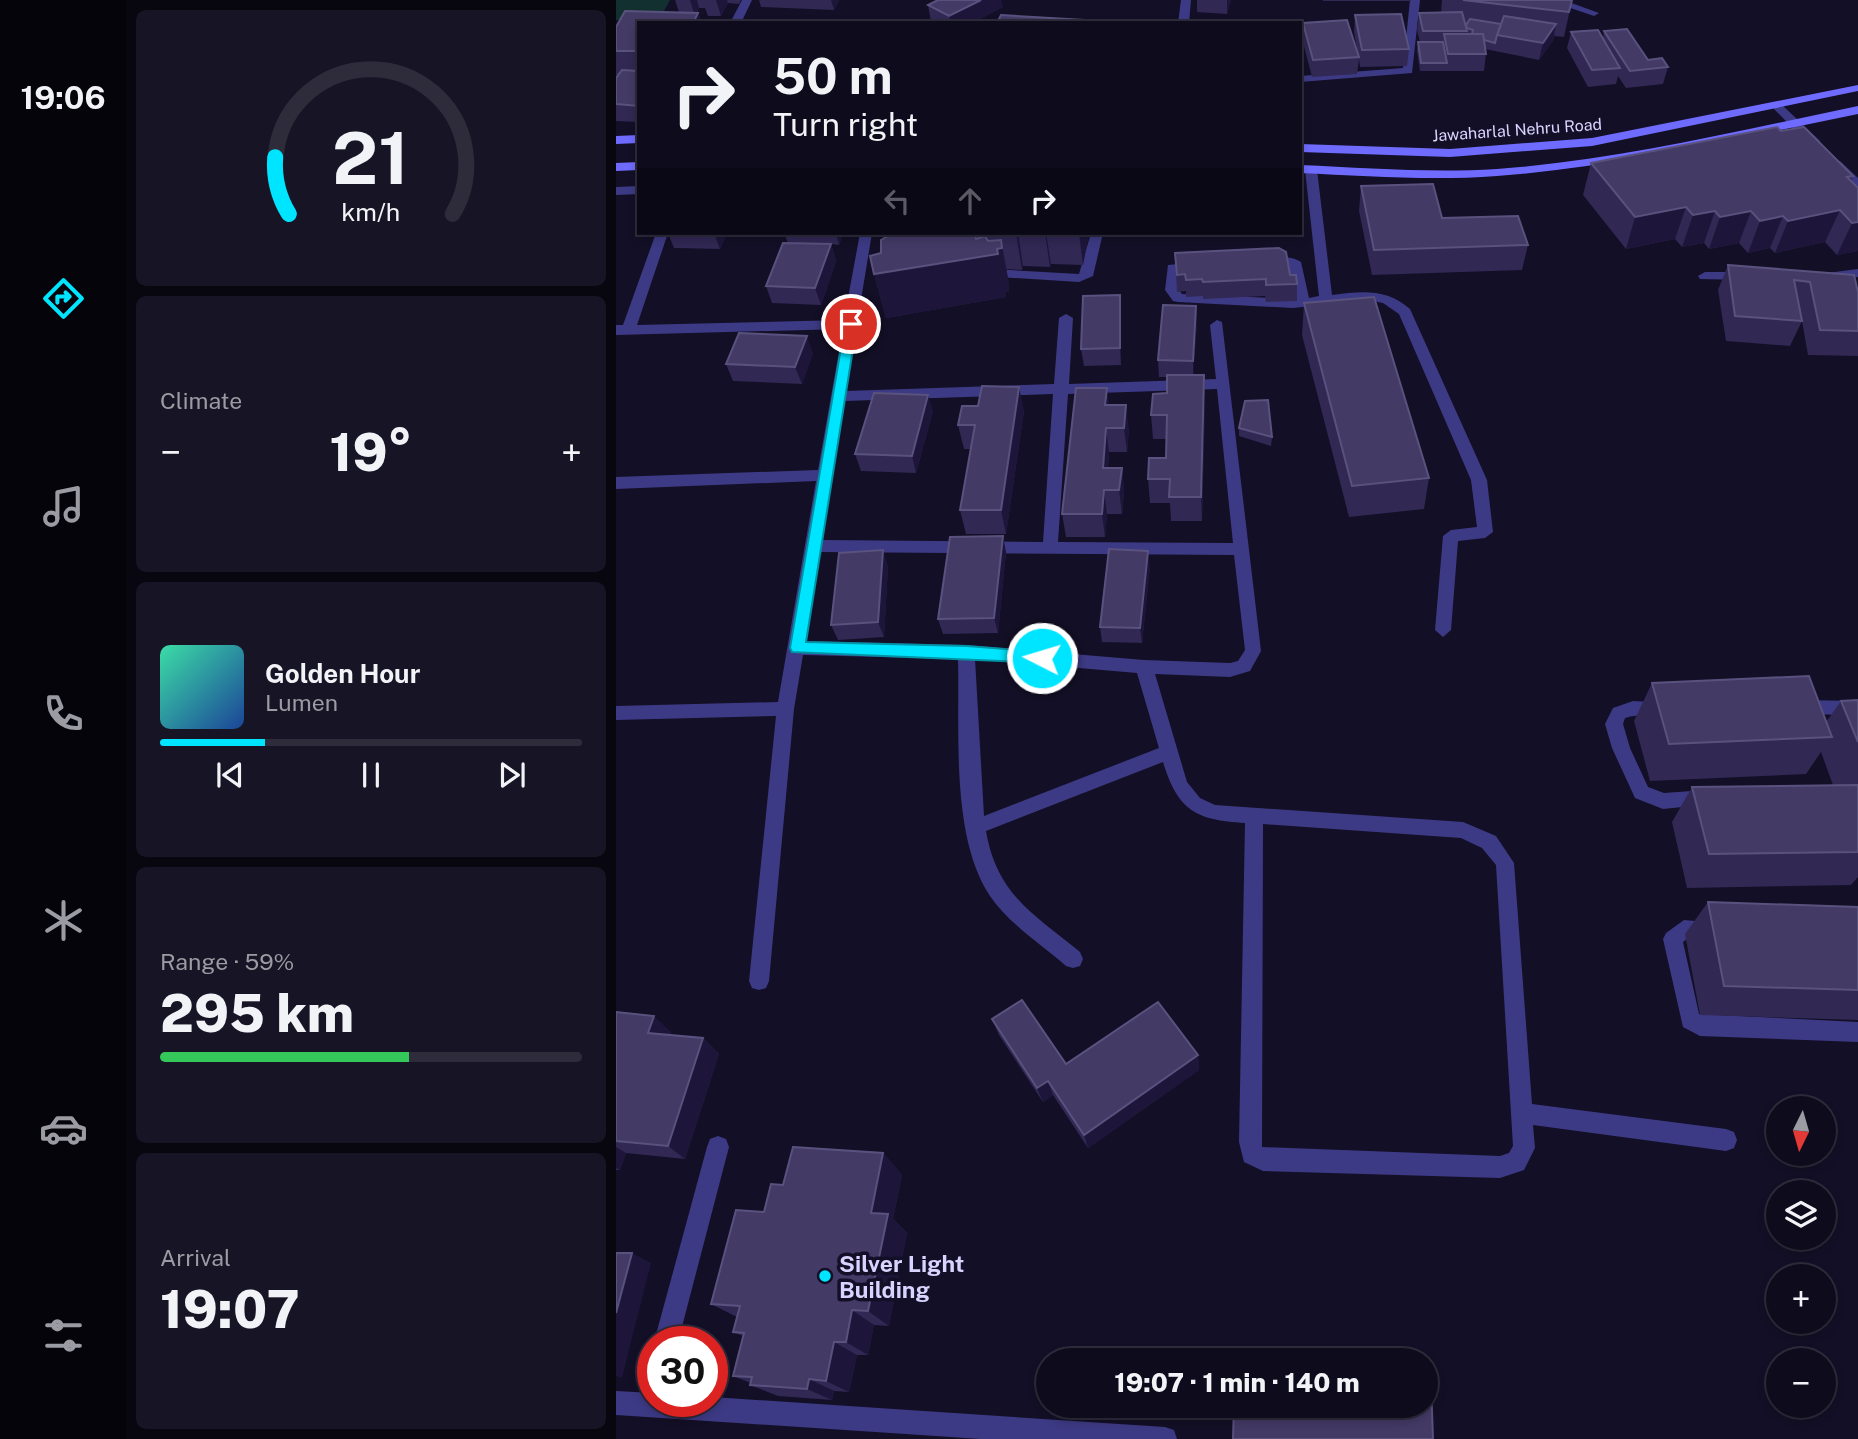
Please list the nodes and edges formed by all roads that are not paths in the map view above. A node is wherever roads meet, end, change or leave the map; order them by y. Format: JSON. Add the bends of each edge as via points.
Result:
{"nodes":[{"id":1,"x":747,"y":0,"type":"edge"},
{"id":2,"x":1186,"y":0,"type":"edge"},
{"id":3,"x":1415,"y":0,"type":"edge"},
{"id":4,"x":1552,"y":0,"type":"edge"},
{"id":5,"x":1594,"y":13,"type":"dead end"},
{"id":6,"x":736,"y":21,"type":"edge"},
{"id":7,"x":1183,"y":21,"type":"edge"},
{"id":8,"x":1302,"y":79,"type":"edge"},
{"id":9,"x":1858,"y":88,"type":"edge"},
{"id":10,"x":1776,"y":105,"type":"junction"},
{"id":11,"x":1858,"y":110,"type":"edge"},
{"id":12,"x":1794,"y":122,"type":"junction"},
{"id":13,"x":637,"y":139,"type":"edge"},
{"id":14,"x":616,"y":140,"type":"edge"},
{"id":15,"x":1302,"y":148,"type":"edge"},
{"id":16,"x":637,"y":166,"type":"edge"},
{"id":17,"x":616,"y":167,"type":"edge"},
{"id":18,"x":1306,"y":170,"type":"edge"},
{"id":19,"x":1858,"y":185,"type":"edge"},
{"id":20,"x":637,"y":190,"type":"edge"},
{"id":21,"x":616,"y":191,"type":"edge"},
{"id":22,"x":661,"y":235,"type":"edge"},
{"id":23,"x":866,"y":235,"type":"edge"},
{"id":24,"x":992,"y":235,"type":"edge"},
{"id":25,"x":1097,"y":235,"type":"edge"},
{"id":26,"x":1246,"y":263,"type":"edge"},
{"id":27,"x":1218,"y":265,"type":"edge"},
{"id":28,"x":1858,"y":273,"type":"edge"},
{"id":29,"x":1705,"y":276,"type":"dead end"},
{"id":30,"x":1759,"y":277,"type":"edge"},
{"id":31,"x":1814,"y":277,"type":"edge"},
{"id":32,"x":1326,"y":300,"type":"junction"},
{"id":33,"x":1303,"y":303,"type":"junction"},
{"id":34,"x":1066,"y":318,"type":"dead end"},
{"id":35,"x":851,"y":324,"type":"junction"},
{"id":36,"x":1217,"y":325,"type":"dead end"},
{"id":37,"x":622,"y":330,"type":"edge"},
{"id":38,"x":1224,"y":384,"type":"junction"},
{"id":39,"x":1062,"y":388,"type":"junction"},
{"id":40,"x":839,"y":396,"type":"junction"},
{"id":41,"x":826,"y":475,"type":"junction"},
{"id":42,"x":616,"y":483,"type":"edge"},
{"id":43,"x":814,"y":546,"type":"junction"},
{"id":44,"x":1050,"y":548,"type":"junction"},
{"id":45,"x":1243,"y":549,"type":"junction"},
{"id":46,"x":1443,"y":630,"type":"dead end"},
{"id":47,"x":797,"y":648,"type":"junction"},
{"id":48,"x":967,"y":652,"type":"junction"},
{"id":49,"x":1144,"y":667,"type":"junction"},
{"id":50,"x":1686,"y":707,"type":"edge"},
{"id":51,"x":1778,"y":707,"type":"edge"},
{"id":52,"x":1858,"y":708,"type":"edge"},
{"id":53,"x":785,"y":709,"type":"junction"},
{"id":54,"x":616,"y":713,"type":"edge"},
{"id":55,"x":1170,"y":752,"type":"junction"},
{"id":56,"x":1731,"y":797,"type":"edge"},
{"id":57,"x":1254,"y":816,"type":"junction"},
{"id":58,"x":975,"y":827,"type":"junction"},
{"id":59,"x":1738,"y":930,"type":"edge"},
{"id":60,"x":1073,"y":959,"type":"dead end"},
{"id":61,"x":760,"y":981,"type":"dead end"},
{"id":62,"x":1858,"y":1032,"type":"edge"},
{"id":63,"x":1522,"y":1113,"type":"junction"},
{"id":64,"x":1726,"y":1140,"type":"dead end"},
{"id":65,"x":718,"y":1147,"type":"dead end"},
{"id":66,"x":670,"y":1326,"type":"edge"},
{"id":67,"x":637,"y":1399,"type":"edge"},
{"id":68,"x":616,"y":1403,"type":"edge"},
{"id":69,"x":728,"y":1403,"type":"edge"},
{"id":70,"x":1164,"y":1439,"type":"edge"}],
"edges":[{"from":1,"to":6,"type":"street"},
{"from":2,"to":7,"type":"street"},
{"from":3,"to":8,"type":"street","via":[[1408,71]]},
{"from":4,"to":5,"type":"street"},
{"from":9,"to":10,"type":"main road","name":"Jawaharlal Nehru Road"},
{"from":10,"to":12,"type":"street"},
{"from":10,"to":15,"type":"main road","name":"Jawaharlal Nehru Road","via":[[1592,142],[1450,153]]},
{"from":11,"to":12,"type":"main road","name":"Jawaharlal Nehru Road"},
{"from":12,"to":18,"type":"main road","name":"Jawaharlal Nehru Road","via":[[1600,160],[1523,170],[1461,174]]},
{"from":12,"to":19,"type":"street"},
{"from":13,"to":14,"type":"main road"},
{"from":16,"to":17,"type":"main road"},
{"from":18,"to":32,"type":"street"},
{"from":20,"to":21,"type":"street"},
{"from":22,"to":37,"type":"street"},
{"from":23,"to":35,"type":"street"},
{"from":24,"to":25,"type":"street","via":[[984,267],[987,274],[1079,278],[1089,271]]},
{"from":26,"to":33,"type":"street","via":[[1294,262]]},
{"from":27,"to":33,"type":"street","via":[[1173,268],[1173,294],[1183,300]]},
{"from":28,"to":31,"type":"street"},
{"from":29,"to":30,"type":"street"},
{"from":32,"to":33,"type":"street"},
{"from":32,"to":46,"type":"street","via":[[1375,295],[1395,301],[1405,312],[1479,480],[1485,532],[1451,536]]},
{"from":34,"to":39,"type":"street"},
{"from":35,"to":37,"type":"street"},
{"from":35,"to":40,"type":"street"},
{"from":36,"to":38,"type":"street"},
{"from":38,"to":39,"type":"street"},
{"from":38,"to":45,"type":"street"},
{"from":39,"to":40,"type":"street"},
{"from":39,"to":44,"type":"street"},
{"from":40,"to":41,"type":"street"},
{"from":41,"to":42,"type":"street"},
{"from":41,"to":43,"type":"street"},
{"from":43,"to":44,"type":"street"},
{"from":43,"to":47,"type":"street"},
{"from":44,"to":45,"type":"street"},
{"from":45,"to":49,"type":"street","via":[[1253,640],[1253,651],[1244,666],[1230,670]]},
{"from":47,"to":48,"type":"street"},
{"from":47,"to":53,"type":"street"},
{"from":48,"to":49,"type":"street"},
{"from":48,"to":58,"type":"street"},
{"from":49,"to":55,"type":"street"},
{"from":50,"to":56,"type":"street","via":[[1619,712],[1614,723],[1641,792],[1664,801]]},
{"from":51,"to":52,"type":"street"},
{"from":53,"to":54,"type":"street"},
{"from":53,"to":61,"type":"street"},
{"from":55,"to":57,"type":"street","via":[[1179,785],[1194,804],[1213,813]]},
{"from":55,"to":58,"type":"street"},
{"from":57,"to":63,"type":"street","via":[[1463,830],[1489,842],[1505,863]]},
{"from":57,"to":63,"type":"street","via":[[1252,1154],[1263,1160],[1500,1167],[1516,1162],[1524,1148]]},
{"from":58,"to":60,"type":"street","via":[[984,868],[998,892]]},
{"from":59,"to":62,"type":"street","via":[[1684,929],[1676,933],[1674,946],[1690,1020],[1700,1026]]},
{"from":63,"to":64,"type":"street"},
{"from":65,"to":66,"type":"street"},
{"from":67,"to":68,"type":"street"},
{"from":69,"to":70,"type":"street"}]}
